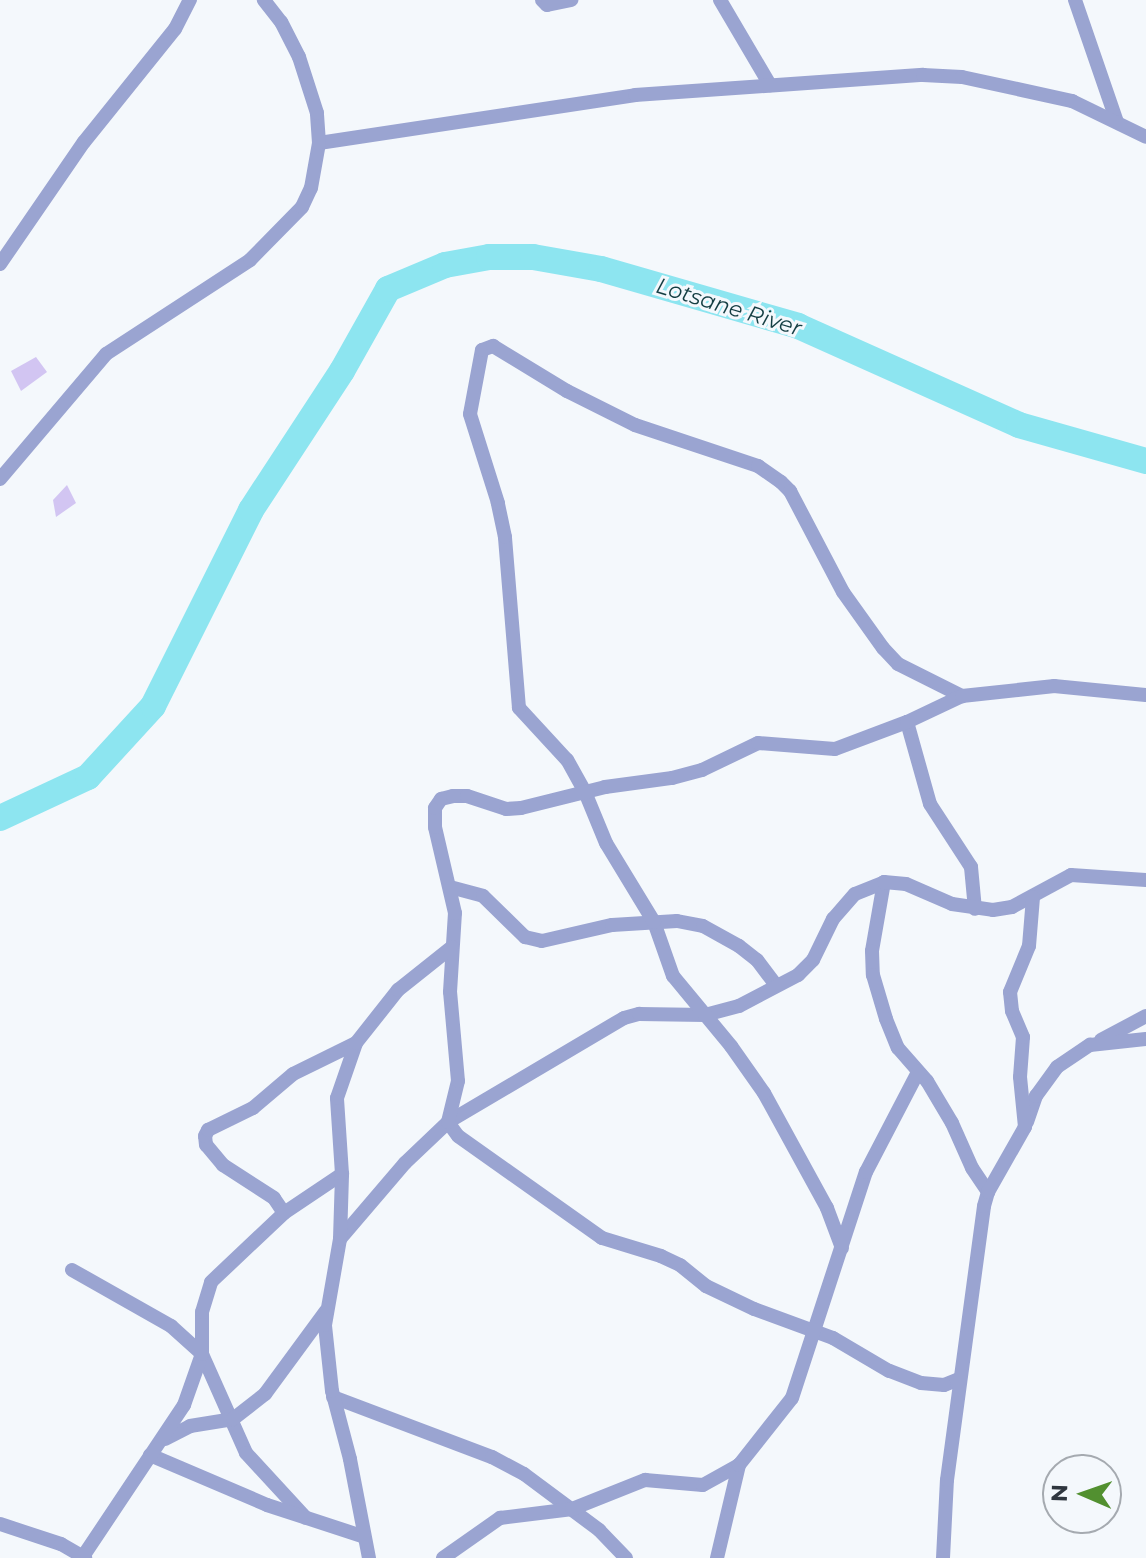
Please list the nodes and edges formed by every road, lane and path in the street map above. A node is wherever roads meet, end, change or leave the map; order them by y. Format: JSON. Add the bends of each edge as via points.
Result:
{"nodes":[{"id":1,"x":190,"y":0,"type":"edge"},
{"id":2,"x":264,"y":0,"type":"edge"},
{"id":3,"x":542,"y":0,"type":"edge"},
{"id":4,"x":571,"y":0,"type":"edge"},
{"id":5,"x":720,"y":0,"type":"edge"},
{"id":6,"x":1075,"y":0,"type":"edge"},
{"id":7,"x":770,"y":85,"type":"junction"},
{"id":8,"x":1117,"y":122,"type":"junction"},
{"id":9,"x":1146,"y":137,"type":"edge"},
{"id":10,"x":319,"y":143,"type":"junction"},
{"id":11,"x":0,"y":264,"type":"edge"},
{"id":12,"x":0,"y":479,"type":"edge"},
{"id":13,"x":1146,"y":695,"type":"edge"},
{"id":14,"x":962,"y":696,"type":"junction"},
{"id":15,"x":907,"y":722,"type":"junction"},
{"id":16,"x":585,"y":792,"type":"junction"},
{"id":17,"x":1146,"y":880,"type":"edge"},
{"id":18,"x":884,"y":882,"type":"junction"},
{"id":19,"x":450,"y":887,"type":"junction"},
{"id":20,"x":1033,"y":897,"type":"junction"},
{"id":21,"x":975,"y":909,"type":"junction"},
{"id":22,"x":654,"y":922,"type":"junction"},
{"id":23,"x":452,"y":947,"type":"junction"},
{"id":24,"x":776,"y":985,"type":"junction"},
{"id":25,"x":705,"y":1015,"type":"junction"},
{"id":26,"x":1146,"y":1016,"type":"edge"},
{"id":27,"x":1146,"y":1039,"type":"edge"},
{"id":28,"x":356,"y":1043,"type":"junction"},
{"id":29,"x":1097,"y":1043,"type":"junction"},
{"id":30,"x":918,"y":1072,"type":"junction"},
{"id":31,"x":448,"y":1122,"type":"junction"},
{"id":32,"x":1025,"y":1127,"type":"junction"},
{"id":33,"x":342,"y":1174,"type":"junction"},
{"id":34,"x":988,"y":1192,"type":"junction"},
{"id":35,"x":284,"y":1213,"type":"junction"},
{"id":36,"x":340,"y":1239,"type":"junction"},
{"id":37,"x":842,"y":1248,"type":"junction"},
{"id":38,"x":72,"y":1270,"type":"dead end"},
{"id":39,"x":326,"y":1311,"type":"junction"},
{"id":40,"x":816,"y":1331,"type":"junction"},
{"id":41,"x":202,"y":1354,"type":"junction"},
{"id":42,"x":959,"y":1379,"type":"junction"},
{"id":43,"x":333,"y":1397,"type":"junction"},
{"id":44,"x":233,"y":1419,"type":"junction"},
{"id":45,"x":161,"y":1442,"type":"junction"},
{"id":46,"x":150,"y":1455,"type":"junction"},
{"id":47,"x":739,"y":1465,"type":"junction"},
{"id":48,"x":572,"y":1509,"type":"junction"},
{"id":49,"x":306,"y":1518,"type":"junction"},
{"id":50,"x":0,"y":1524,"type":"edge"},
{"id":51,"x":362,"y":1536,"type":"junction"},
{"id":52,"x":371,"y":1556,"type":"edge"},
{"id":53,"x":83,"y":1558,"type":"edge"},
{"id":54,"x":443,"y":1558,"type":"edge"},
{"id":55,"x":626,"y":1558,"type":"edge"},
{"id":56,"x":717,"y":1558,"type":"edge"},
{"id":57,"x":943,"y":1558,"type":"edge"}],
"edges":[{"from":1,"to":11,"type":"street","via":[[175,29],[84,142]]},
{"from":2,"to":10,"type":"street","via":[[299,57],[317,113]]},
{"from":3,"to":4,"type":"street","via":[[547,5]]},
{"from":5,"to":7,"type":"street"},
{"from":6,"to":8,"type":"street"},
{"from":7,"to":8,"type":"street","via":[[962,77],[1072,101]]},
{"from":7,"to":10,"type":"street","via":[[635,95]]},
{"from":8,"to":9,"type":"street"},
{"from":10,"to":12,"type":"street","via":[[302,207],[250,260],[106,354]]},
{"from":13,"to":14,"type":"street","via":[[1054,686]]},
{"from":14,"to":15,"type":"street"},
{"from":14,"to":16,"type":"street","via":[[898,664],[883,648],[843,592],[781,482],[758,466],[635,425],[487,346],[470,414],[505,537],[519,708],[567,760]]},
{"from":15,"to":16,"type":"street","via":[[835,749],[751,745],[690,773]]},
{"from":15,"to":21,"type":"street","via":[[930,804],[971,867]]},
{"from":16,"to":19,"type":"street","via":[[506,809],[467,796],[441,799],[435,827]]},
{"from":16,"to":22,"type":"street","via":[[606,843]]},
{"from":17,"to":20,"type":"street","via":[[1071,875]]},
{"from":18,"to":21,"type":"street","via":[[906,884]]},
{"from":18,"to":24,"type":"street","via":[[855,894],[833,919],[813,960],[798,975]]},
{"from":18,"to":30,"type":"street","via":[[873,975],[891,1033]]},
{"from":19,"to":22,"type":"street","via":[[483,896],[525,937],[542,941],[612,925]]},
{"from":19,"to":23,"type":"street","via":[[455,913]]},
{"from":20,"to":21,"type":"street","via":[[1012,907]]},
{"from":20,"to":32,"type":"street","via":[[1029,946],[1010,992],[1023,1037]]},
{"from":22,"to":24,"type":"street","via":[[677,921],[723,935],[757,960]]},
{"from":22,"to":25,"type":"street","via":[[673,976]]},
{"from":23,"to":28,"type":"street","via":[[398,990]]},
{"from":23,"to":31,"type":"street","via":[[450,992],[458,1081]]},
{"from":24,"to":25,"type":"street","via":[[739,1006]]},
{"from":25,"to":31,"type":"street","via":[[624,1018]]},
{"from":25,"to":37,"type":"street","via":[[764,1093],[827,1208]]},
{"from":26,"to":29,"type":"street"},
{"from":27,"to":29,"type":"street"},
{"from":28,"to":33,"type":"street","via":[[337,1098]]},
{"from":28,"to":35,"type":"street","via":[[293,1074],[253,1108],[205,1136],[223,1165],[274,1198]]},
{"from":29,"to":32,"type":"street","via":[[1057,1067],[1036,1096]]},
{"from":30,"to":34,"type":"street"},
{"from":30,"to":37,"type":"street","via":[[866,1172]]},
{"from":31,"to":36,"type":"street"},
{"from":31,"to":40,"type":"street","via":[[468,1144],[592,1232],[661,1256],[706,1286]]},
{"from":32,"to":34,"type":"street"},
{"from":33,"to":35,"type":"street"},
{"from":33,"to":36,"type":"street"},
{"from":34,"to":42,"type":"street"},
{"from":35,"to":41,"type":"street","via":[[211,1282],[202,1312]]},
{"from":36,"to":39,"type":"street"},
{"from":37,"to":40,"type":"street"},
{"from":38,"to":41,"type":"street","via":[[171,1326]]},
{"from":39,"to":43,"type":"street"},
{"from":39,"to":44,"type":"street","via":[[276,1381]]},
{"from":40,"to":42,"type":"street","via":[[921,1383],[944,1385]]},
{"from":40,"to":47,"type":"street","via":[[792,1398]]},
{"from":41,"to":44,"type":"street"},
{"from":41,"to":45,"type":"street","via":[[184,1405]]},
{"from":42,"to":57,"type":"street"},
{"from":43,"to":48,"type":"street","via":[[492,1457]]},
{"from":43,"to":51,"type":"street"},
{"from":44,"to":45,"type":"street","via":[[190,1426]]},
{"from":44,"to":49,"type":"street","via":[[246,1453]]},
{"from":45,"to":46,"type":"street"},
{"from":46,"to":49,"type":"street"},
{"from":46,"to":53,"type":"street"},
{"from":47,"to":48,"type":"street","via":[[703,1485],[639,1481]]},
{"from":47,"to":56,"type":"street"},
{"from":48,"to":54,"type":"street","via":[[500,1518]]},
{"from":48,"to":55,"type":"street"},
{"from":49,"to":51,"type":"street"},
{"from":50,"to":53,"type":"street","via":[[61,1544]]},
{"from":51,"to":52,"type":"street"}]}
